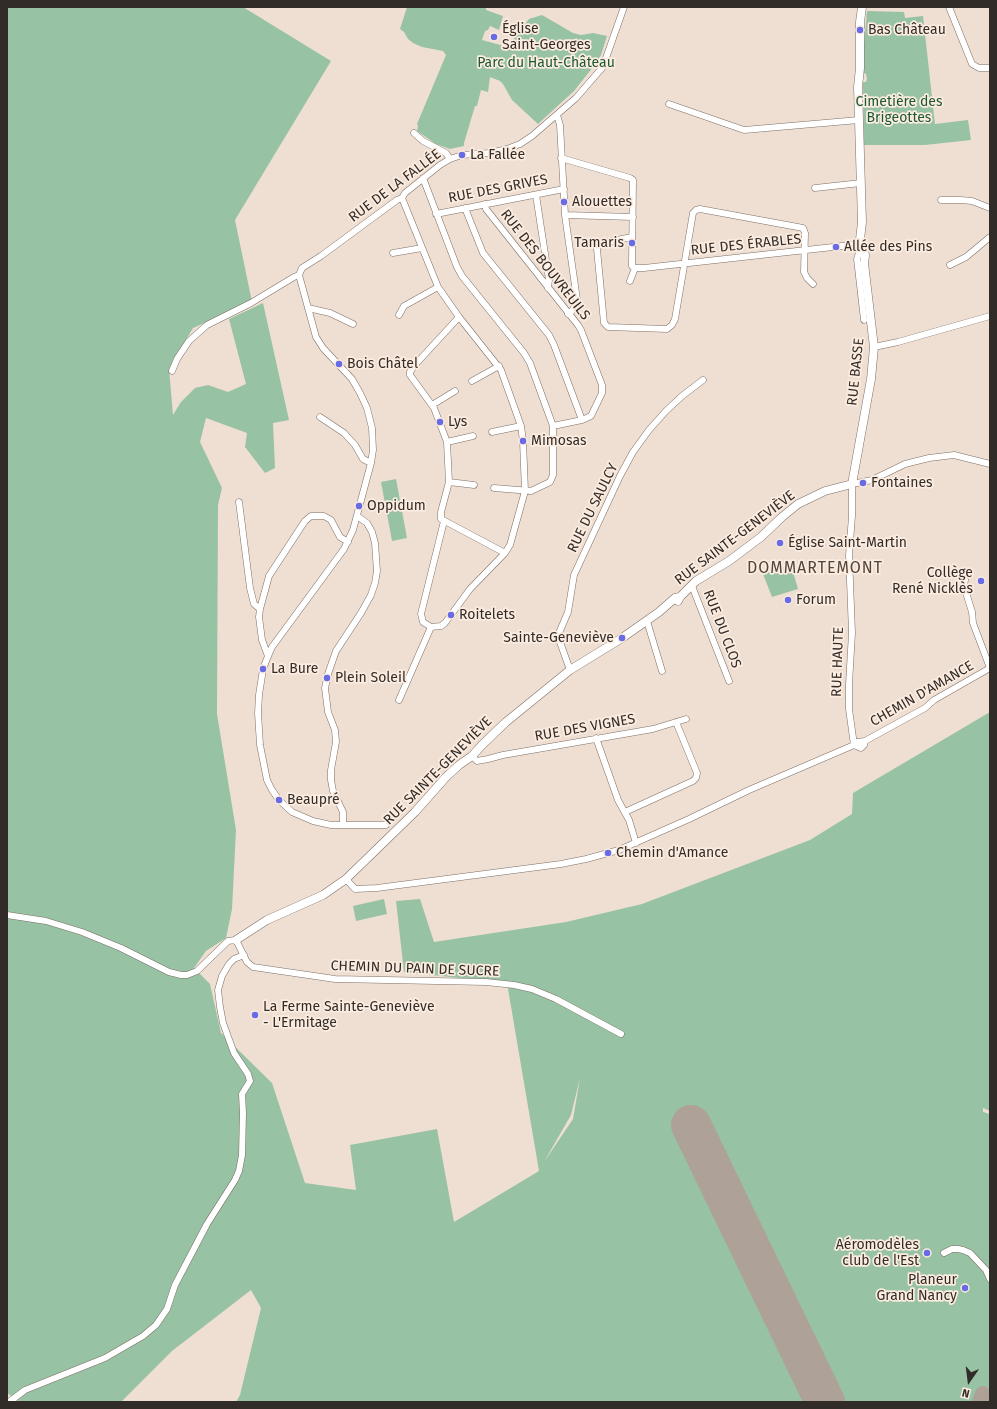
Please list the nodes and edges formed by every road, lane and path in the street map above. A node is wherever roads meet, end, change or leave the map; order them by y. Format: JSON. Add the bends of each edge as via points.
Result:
{"nodes":[{"id":1,"x":624,"y":7,"type":"edge"},
{"id":2,"x":862,"y":7,"type":"edge"},
{"id":3,"x":948,"y":7,"type":"edge"},
{"id":4,"x":990,"y":68,"type":"edge"},
{"id":5,"x":669,"y":104,"type":"dead end"},
{"id":6,"x":557,"y":115,"type":"junction"},
{"id":7,"x":859,"y":120,"type":"junction"},
{"id":8,"x":414,"y":133,"type":"dead end"},
{"id":9,"x":561,"y":158,"type":"junction"},
{"id":10,"x":450,"y":159,"type":"junction"},
{"id":11,"x":423,"y":178,"type":"junction"},
{"id":12,"x":861,"y":183,"type":"junction"},
{"id":13,"x":815,"y":188,"type":"dead end"},
{"id":14,"x":564,"y":189,"type":"junction"},
{"id":15,"x":536,"y":195,"type":"junction"},
{"id":16,"x":402,"y":198,"type":"junction"},
{"id":17,"x":941,"y":200,"type":"dead end"},
{"id":18,"x":485,"y":204,"type":"junction"},
{"id":19,"x":465,"y":208,"type":"junction"},
{"id":20,"x":990,"y":208,"type":"edge"},
{"id":21,"x":436,"y":214,"type":"junction"},
{"id":22,"x":565,"y":215,"type":"junction"},
{"id":23,"x":633,"y":217,"type":"junction"},
{"id":24,"x":632,"y":237,"type":"junction"},
{"id":25,"x":990,"y":237,"type":"edge"},
{"id":26,"x":422,"y":248,"type":"junction"},
{"id":27,"x":860,"y":248,"type":"junction"},
{"id":28,"x":804,"y":250,"type":"junction"},
{"id":29,"x":394,"y":253,"type":"dead end"},
{"id":30,"x":684,"y":264,"type":"junction"},
{"id":31,"x":950,"y":265,"type":"dead end"},
{"id":32,"x":635,"y":268,"type":"junction"},
{"id":33,"x":299,"y":275,"type":"junction"},
{"id":34,"x":630,"y":281,"type":"dead end"},
{"id":35,"x":813,"y":284,"type":"dead end"},
{"id":36,"x":438,"y":287,"type":"junction"},
{"id":37,"x":548,"y":288,"type":"junction"},
{"id":38,"x":308,"y":308,"type":"junction"},
{"id":39,"x":568,"y":314,"type":"junction"},
{"id":40,"x":399,"y":315,"type":"dead end"},
{"id":41,"x":990,"y":316,"type":"edge"},
{"id":42,"x":459,"y":317,"type":"junction"},
{"id":43,"x":864,"y":320,"type":"dead end"},
{"id":44,"x":353,"y":324,"type":"dead end"},
{"id":45,"x":874,"y":346,"type":"junction"},
{"id":46,"x":499,"y":366,"type":"junction"},
{"id":47,"x":172,"y":371,"type":"dead end"},
{"id":48,"x":703,"y":380,"type":"dead end"},
{"id":49,"x":472,"y":381,"type":"dead end"},
{"id":50,"x":455,"y":391,"type":"dead end"},
{"id":51,"x":432,"y":405,"type":"junction"},
{"id":52,"x":320,"y":417,"type":"dead end"},
{"id":53,"x":582,"y":420,"type":"junction"},
{"id":54,"x":521,"y":426,"type":"junction"},
{"id":55,"x":553,"y":426,"type":"junction"},
{"id":56,"x":492,"y":432,"type":"dead end"},
{"id":57,"x":473,"y":436,"type":"dead end"},
{"id":58,"x":447,"y":442,"type":"junction"},
{"id":59,"x":371,"y":463,"type":"junction"},
{"id":60,"x":990,"y":464,"type":"edge"},
{"id":61,"x":448,"y":482,"type":"junction"},
{"id":62,"x":852,"y":484,"type":"junction"},
{"id":63,"x":474,"y":485,"type":"dead end"},
{"id":64,"x":494,"y":488,"type":"dead end"},
{"id":65,"x":525,"y":491,"type":"junction"},
{"id":66,"x":239,"y":502,"type":"dead end"},
{"id":67,"x":357,"y":516,"type":"junction"},
{"id":68,"x":444,"y":521,"type":"junction"},
{"id":69,"x":348,"y":542,"type":"junction"},
{"id":70,"x":505,"y":553,"type":"junction"},
{"id":71,"x":965,"y":580,"type":"dead end"},
{"id":72,"x":692,"y":586,"type":"junction"},
{"id":73,"x":260,"y":609,"type":"junction"},
{"id":74,"x":647,"y":621,"type":"junction"},
{"id":75,"x":431,"y":627,"type":"junction"},
{"id":76,"x":268,"y":656,"type":"junction"},
{"id":77,"x":990,"y":668,"type":"edge"},
{"id":78,"x":570,"y":670,"type":"junction"},
{"id":79,"x":662,"y":671,"type":"dead end"},
{"id":80,"x":729,"y":681,"type":"dead end"},
{"id":81,"x":399,"y":700,"type":"dead end"},
{"id":82,"x":686,"y":718,"type":"dead end"},
{"id":83,"x":676,"y":722,"type":"junction"},
{"id":84,"x":596,"y":738,"type":"junction"},
{"id":85,"x":854,"y":745,"type":"junction"},
{"id":86,"x":474,"y":754,"type":"junction"},
{"id":87,"x":625,"y":812,"type":"junction"},
{"id":88,"x":342,"y":825,"type":"junction"},
{"id":89,"x":386,"y":825,"type":"dead end"},
{"id":90,"x":636,"y":843,"type":"junction"},
{"id":91,"x":346,"y":879,"type":"junction"},
{"id":92,"x":7,"y":915,"type":"edge"},
{"id":93,"x":236,"y":940,"type":"junction"},
{"id":94,"x":244,"y":955,"type":"junction"},
{"id":95,"x":621,"y":1034,"type":"dead end"},
{"id":96,"x":944,"y":1253,"type":"dead end"},
{"id":97,"x":990,"y":1279,"type":"edge"},
{"id":98,"x":9,"y":1402,"type":"edge"}],
"edges":[{"from":1,"to":6,"type":"street","name":"RUE DE LA FALLÉE","via":[[602,68]]},
{"from":2,"to":7,"type":"street"},
{"from":3,"to":4,"type":"street","via":[[972,64],[979,68]]},
{"from":5,"to":7,"type":"street","via":[[744,130]]},
{"from":6,"to":9,"type":"street","via":[[560,124]]},
{"from":6,"to":10,"type":"street","name":"RUE DE LA FALLÉE","via":[[532,136],[513,146],[490,153],[462,155]]},
{"from":7,"to":12,"type":"street"},
{"from":8,"to":10,"type":"street","via":[[423,141],[446,153]]},
{"from":9,"to":14,"type":"street"},
{"from":9,"to":23,"type":"street","via":[[630,178],[634,183]]},
{"from":10,"to":11,"type":"street","name":"RUE DE LA FALLÉE"},
{"from":11,"to":16,"type":"street","name":"RUE DE LA FALLÉE"},
{"from":11,"to":21,"type":"street"},
{"from":12,"to":13,"type":"street"},
{"from":12,"to":27,"type":"street"},
{"from":14,"to":15,"type":"street","name":"RUE DES GRIVES"},
{"from":14,"to":22,"type":"street"},
{"from":15,"to":18,"type":"street","name":"RUE DES GRIVES"},
{"from":15,"to":37,"type":"street","via":[[549,280]]},
{"from":16,"to":26,"type":"street"},
{"from":16,"to":33,"type":"street","name":"RUE DE LA FALLÉE","via":[[302,268]]},
{"from":17,"to":20,"type":"street","via":[[972,201]]},
{"from":18,"to":19,"type":"street","name":"RUE DES GRIVES"},
{"from":18,"to":37,"type":"street","name":"RUE DES BOUVREUILS","via":[[486,210]]},
{"from":19,"to":21,"type":"street","name":"RUE DES GRIVES"},
{"from":19,"to":53,"type":"street","via":[[483,253],[549,335]]},
{"from":21,"to":55,"type":"street","via":[[462,276],[530,362]]},
{"from":22,"to":23,"type":"street"},
{"from":22,"to":39,"type":"street","via":[[577,300]]},
{"from":23,"to":24,"type":"street"},
{"from":24,"to":30,"type":"street","via":[[600,243],[597,249],[604,323],[608,327],[670,327],[675,319]]},
{"from":24,"to":32,"type":"street","via":[[632,266]]},
{"from":25,"to":31,"type":"street","via":[[973,252]]},
{"from":26,"to":29,"type":"street"},
{"from":26,"to":36,"type":"street"},
{"from":27,"to":28,"type":"street","name":"RUE DES ÉRABLES"},
{"from":27,"to":43,"type":"street","via":[[857,259]]},
{"from":27,"to":45,"type":"street","name":"RUE BASSE","via":[[864,247]]},
{"from":28,"to":30,"type":"street","name":"RUE DES ÉRABLES"},
{"from":28,"to":30,"type":"street","via":[[805,231],[800,227],[700,209],[693,213]]},
{"from":28,"to":35,"type":"street","via":[[804,274]]},
{"from":30,"to":32,"type":"street","name":"RUE DES ÉRABLES"},
{"from":32,"to":34,"type":"street"},
{"from":33,"to":38,"type":"street"},
{"from":33,"to":47,"type":"street","name":"RUE DE LA FALLÉE","via":[[252,303],[207,325],[189,341],[177,358]]},
{"from":36,"to":40,"type":"street","via":[[404,306]]},
{"from":36,"to":42,"type":"street"},
{"from":37,"to":39,"type":"street","name":"RUE DES BOUVREUILS"},
{"from":38,"to":44,"type":"street","via":[[330,312]]},
{"from":38,"to":59,"type":"street","via":[[318,341],[358,387],[367,408],[373,435]]},
{"from":39,"to":53,"type":"street","name":"RUE DES BOUVREUILS","via":[[581,330],[602,389],[591,416]]},
{"from":41,"to":45,"type":"street","via":[[898,342]]},
{"from":42,"to":46,"type":"street"},
{"from":42,"to":51,"type":"street","via":[[410,372],[410,377]]},
{"from":45,"to":62,"type":"street","name":"RUE BASSE","via":[[871,379]]},
{"from":46,"to":49,"type":"street"},
{"from":46,"to":54,"type":"street"},
{"from":48,"to":78,"type":"street","name":"RUE DU SAULCY","via":[[666,411],[633,452],[574,575],[568,612],[559,633]]},
{"from":50,"to":51,"type":"street"},
{"from":51,"to":58,"type":"street"},
{"from":52,"to":59,"type":"street","via":[[344,433],[362,457]]},
{"from":53,"to":55,"type":"street"},
{"from":54,"to":56,"type":"street"},
{"from":54,"to":65,"type":"street"},
{"from":55,"to":65,"type":"street","via":[[554,475],[550,482],[531,491]]},
{"from":57,"to":58,"type":"street"},
{"from":58,"to":61,"type":"street"},
{"from":59,"to":67,"type":"street"},
{"from":60,"to":62,"type":"street","via":[[954,455],[929,458],[905,464],[872,480]]},
{"from":61,"to":63,"type":"street"},
{"from":61,"to":68,"type":"street","via":[[441,514]]},
{"from":62,"to":72,"type":"street","name":"RUE SAINTE-GENEVIÈVE","via":[[825,491],[798,504],[741,552]]},
{"from":62,"to":85,"type":"street","name":"RUE HAUTE","via":[[849,555],[852,632],[848,709]]},
{"from":64,"to":65,"type":"street"},
{"from":65,"to":70,"type":"street","via":[[510,545]]},
{"from":66,"to":73,"type":"street","via":[[250,588],[254,604]]},
{"from":67,"to":69,"type":"street"},
{"from":67,"to":88,"type":"street","via":[[367,523],[375,543],[375,583],[361,613],[336,651],[325,688],[336,742],[331,780],[343,812]]},
{"from":68,"to":70,"type":"street"},
{"from":68,"to":75,"type":"street","via":[[421,614],[423,622]]},
{"from":69,"to":73,"type":"street","via":[[340,536],[328,518],[318,515],[308,518],[272,570]]},
{"from":69,"to":76,"type":"street"},
{"from":70,"to":75,"type":"street","via":[[470,589],[445,623]]},
{"from":71,"to":77,"type":"street","via":[[964,586],[973,623]]},
{"from":72,"to":74,"type":"street","name":"RUE SAINTE-GENEVIÈVE","via":[[678,601]]},
{"from":72,"to":80,"type":"street","name":"RUE DU CLOS"},
{"from":73,"to":76,"type":"street","via":[[258,617]]},
{"from":74,"to":78,"type":"street","name":"RUE SAINTE-GENEVIÈVE"},
{"from":74,"to":79,"type":"street"},
{"from":75,"to":81,"type":"street"},
{"from":76,"to":88,"type":"street","via":[[261,682],[258,713],[260,745],[267,780],[279,800],[292,812],[321,823]]},
{"from":77,"to":85,"type":"street","name":"CHEMIN D'AMANCE","via":[[865,741],[864,747]]},
{"from":78,"to":86,"type":"street","name":"RUE SAINTE-GENEVIÈVE","via":[[506,722]]},
{"from":82,"to":83,"type":"street","name":"RUE DES VIGNES"},
{"from":83,"to":84,"type":"street","name":"RUE DES VIGNES"},
{"from":83,"to":87,"type":"street","via":[[697,773],[696,778]]},
{"from":84,"to":86,"type":"street","name":"RUE DES VIGNES","via":[[488,759]]},
{"from":84,"to":87,"type":"street","via":[[618,800]]},
{"from":85,"to":90,"type":"street","name":"CHEMIN D'AMANCE"},
{"from":86,"to":91,"type":"street","name":"RUE SAINTE-GENEVIÈVE","via":[[446,777],[415,812]]},
{"from":87,"to":90,"type":"street"},
{"from":88,"to":89,"type":"street"},
{"from":90,"to":91,"type":"street","name":"CHEMIN D'AMANCE","via":[[569,863],[408,884],[357,889]]},
{"from":91,"to":93,"type":"street","name":"RUE SAINTE-GENEVIÈVE","via":[[323,895],[267,920]]},
{"from":92,"to":93,"type":"street","via":[[82,932],[177,975],[197,971],[228,941]]},
{"from":93,"to":94,"type":"street","name":"CHEMIN DU PAIN DE SUCRE"},
{"from":94,"to":95,"type":"street","name":"CHEMIN DU PAIN DE SUCRE","via":[[253,967],[326,978],[457,980],[514,985],[543,993]]},
{"from":94,"to":98,"type":"street","via":[[229,964],[218,990],[223,1022],[234,1053],[250,1081],[242,1094],[242,1155],[235,1180],[207,1224],[175,1285],[167,1309],[156,1325],[104,1358],[25,1390]]},
{"from":96,"to":97,"type":"street","via":[[958,1249],[970,1253],[986,1270]]}]}
